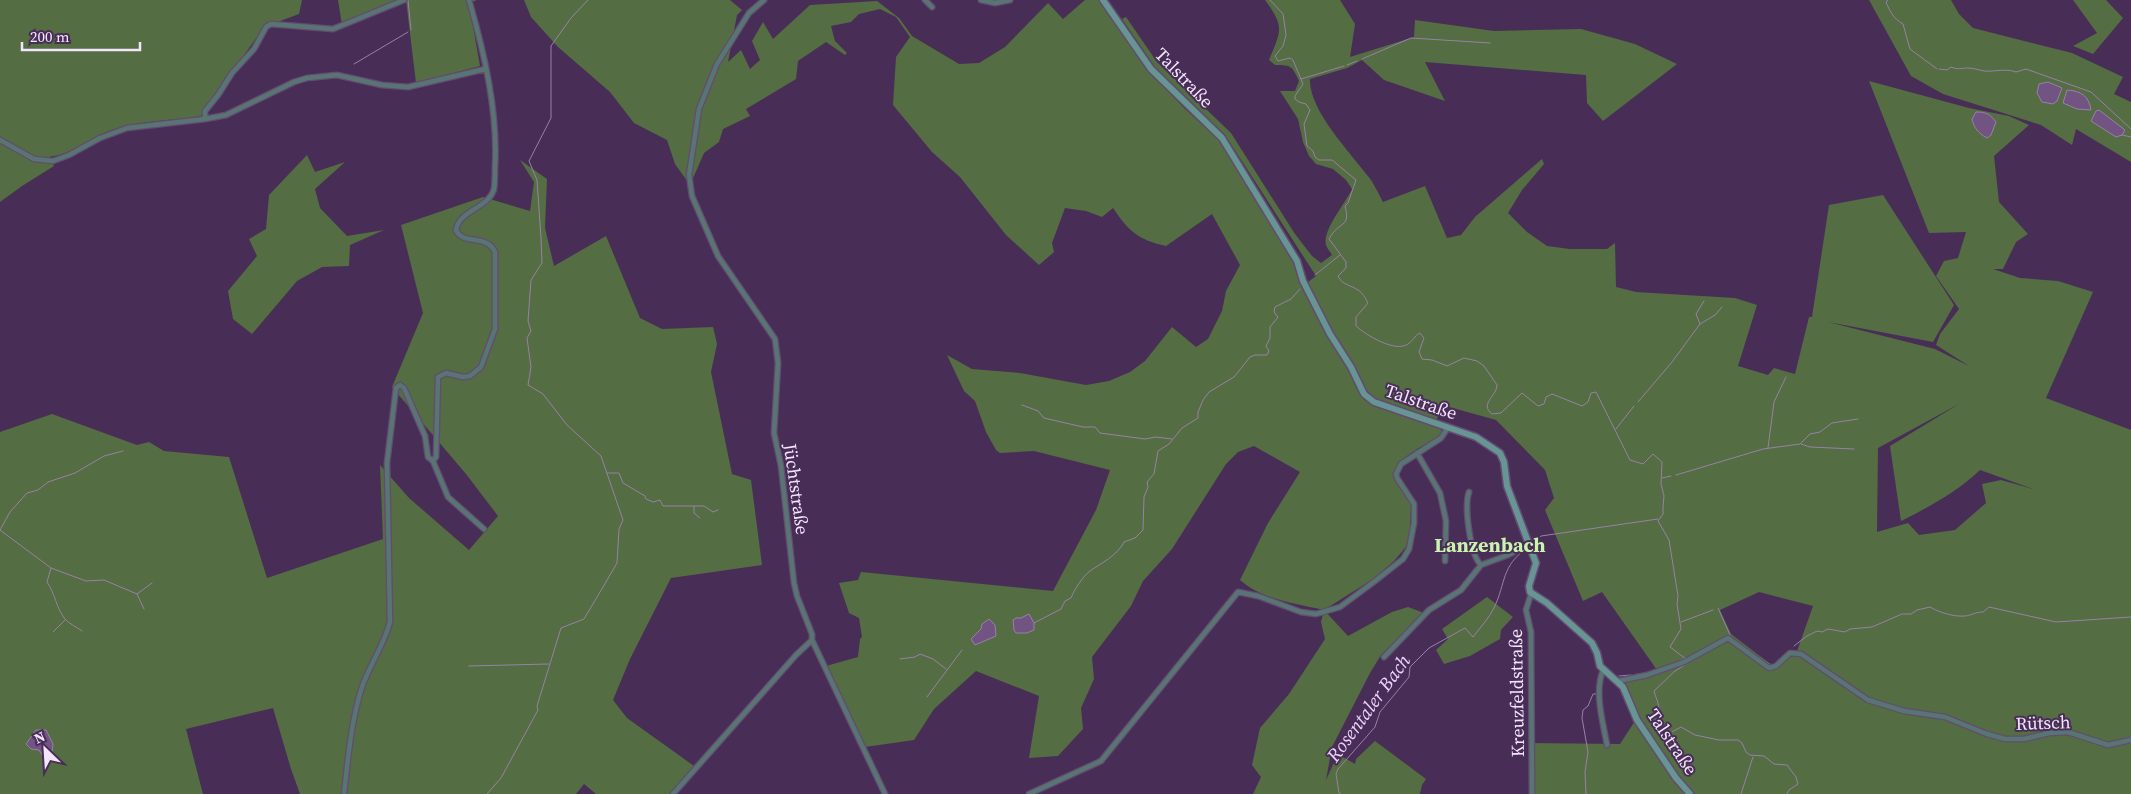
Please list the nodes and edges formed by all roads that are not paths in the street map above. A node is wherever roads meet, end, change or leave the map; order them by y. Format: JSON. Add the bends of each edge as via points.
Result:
{"nodes":[{"id":1,"x":404,"y":0,"type":"edge"},
{"id":2,"x":469,"y":0,"type":"edge"},
{"id":3,"x":764,"y":0,"type":"edge"},
{"id":4,"x":925,"y":0,"type":"edge"},
{"id":5,"x":981,"y":0,"type":"edge"},
{"id":6,"x":1010,"y":0,"type":"edge"},
{"id":7,"x":1103,"y":0,"type":"edge"},
{"id":8,"x":932,"y":7,"type":"dead end"},
{"id":9,"x":485,"y":69,"type":"junction"},
{"id":10,"x":205,"y":119,"type":"junction"},
{"id":11,"x":0,"y":140,"type":"edge"},
{"id":12,"x":1447,"y":428,"type":"junction"},
{"id":13,"x":1417,"y":453,"type":"junction"},
{"id":14,"x":432,"y":461,"type":"junction"},
{"id":15,"x":1470,"y":492,"type":"dead end"},
{"id":16,"x":484,"y":529,"type":"dead end"},
{"id":17,"x":1529,"y":544,"type":"junction"},
{"id":18,"x":1444,"y":561,"type":"dead end"},
{"id":19,"x":1481,"y":565,"type":"junction"},
{"id":20,"x":1531,"y":594,"type":"junction"},
{"id":21,"x":812,"y":640,"type":"junction"},
{"id":22,"x":1384,"y":657,"type":"dead end"},
{"id":23,"x":1603,"y":670,"type":"junction"},
{"id":24,"x":1619,"y":681,"type":"junction"},
{"id":25,"x":2131,"y":740,"type":"edge"},
{"id":26,"x":1607,"y":745,"type":"dead end"},
{"id":27,"x":344,"y":794,"type":"edge"},
{"id":28,"x":673,"y":794,"type":"edge"},
{"id":29,"x":885,"y":794,"type":"edge"},
{"id":30,"x":1028,"y":794,"type":"edge"},
{"id":31,"x":1532,"y":794,"type":"edge"},
{"id":32,"x":1690,"y":794,"type":"edge"}],
"edges":[{"from":1,"to":10,"type":"street","via":[[333,29],[271,24],[205,111]]},
{"from":2,"to":9,"type":"street"},
{"from":3,"to":21,"type":"street","name":"Jüchtstraße","via":[[749,14],[717,64],[699,109],[689,175],[692,196],[718,256],[775,339],[778,363],[774,433],[781,465],[794,583]]},
{"from":4,"to":8,"type":"street"},
{"from":5,"to":6,"type":"street","via":[[996,3]]},
{"from":7,"to":12,"type":"main road","name":"Talstraße","via":[[1151,69],[1222,138],[1297,261],[1330,334],[1364,394],[1374,402]]},
{"from":9,"to":10,"type":"street","via":[[408,88],[338,75],[307,78],[226,114]]},
{"from":9,"to":14,"type":"street","via":[[495,134],[494,188],[490,196],[462,219],[456,230],[461,236],[487,242],[495,252],[495,329],[477,371],[470,376],[446,373],[438,377],[436,457]]},
{"from":10,"to":11,"type":"street","via":[[128,128],[53,160],[34,159]]},
{"from":12,"to":13,"type":"street","via":[[1442,438]]},
{"from":12,"to":17,"type":"main road","name":"Talstraße","via":[[1484,441],[1502,456],[1507,486]]},
{"from":13,"to":18,"type":"street","via":[[1440,493],[1446,520]]},
{"from":13,"to":30,"type":"street","via":[[1401,464],[1396,474],[1414,504],[1414,524],[1409,549],[1403,559],[1332,611],[1302,612],[1238,592],[1101,761]]},
{"from":14,"to":16,"type":"street","via":[[448,497]]},
{"from":14,"to":27,"type":"street","via":[[428,457],[425,436],[404,388],[399,385],[395,390],[386,463],[390,622],[363,686]]},
{"from":15,"to":19,"type":"street","via":[[1466,501],[1469,522],[1475,555]]},
{"from":17,"to":19,"type":"street"},
{"from":17,"to":20,"type":"main road","name":"Talstraße","via":[[1536,563],[1529,586]]},
{"from":19,"to":22,"type":"street","via":[[1461,590],[1429,610]]},
{"from":20,"to":23,"type":"main road","via":[[1592,643]]},
{"from":20,"to":31,"type":"street","name":"Kreuzfeldstraße","via":[[1526,610],[1531,632]]},
{"from":21,"to":28,"type":"street"},
{"from":21,"to":29,"type":"street","name":"Jüchtstraße"},
{"from":23,"to":24,"type":"main road","name":"Talstraße"},
{"from":23,"to":26,"type":"street","via":[[1600,706]]},
{"from":24,"to":25,"type":"street","name":"Rütsch","via":[[1684,662],[1728,638],[1770,668],[1790,653],[1801,654],[1868,700],[1904,711],[1945,717],[1987,734],[2024,739],[2068,732],[2108,745]]},
{"from":24,"to":32,"type":"main road","name":"Talstraße","via":[[1637,720]]}]}
